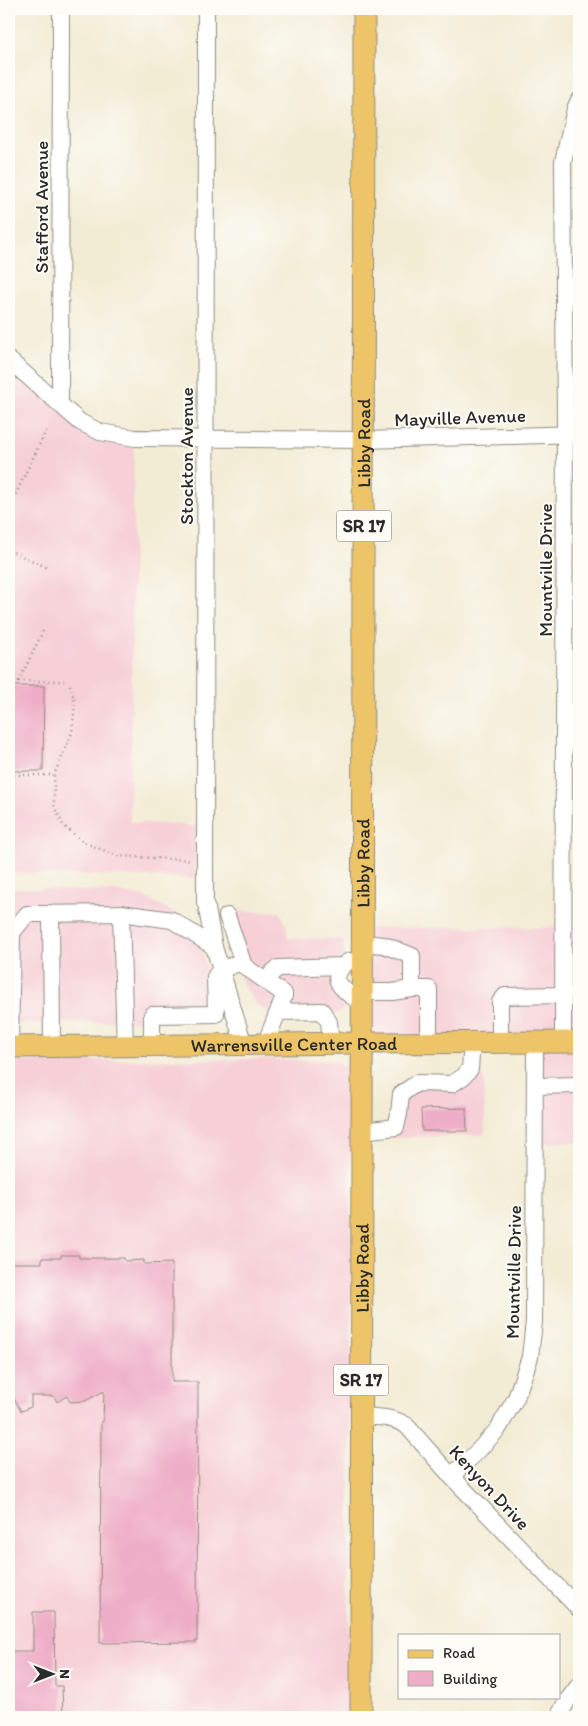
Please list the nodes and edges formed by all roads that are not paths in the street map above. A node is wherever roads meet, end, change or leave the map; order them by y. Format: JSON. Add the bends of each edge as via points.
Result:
{"nodes":[{"id":1,"x":61,"y":9,"type":"edge"},
{"id":2,"x":206,"y":9,"type":"edge"},
{"id":3,"x":364,"y":9,"type":"edge"},
{"id":4,"x":579,"y":100,"type":"edge"},
{"id":5,"x":9,"y":360,"type":"edge"},
{"id":6,"x":60,"y":405,"type":"junction"},
{"id":7,"x":572,"y":434,"type":"edge"},
{"id":8,"x":206,"y":440,"type":"junction"},
{"id":9,"x":364,"y":440,"type":"junction"},
{"id":10,"x":51,"y":913,"type":"junction"},
{"id":11,"x":121,"y":913,"type":"junction"},
{"id":12,"x":227,"y":916,"type":"dead end"},
{"id":13,"x":214,"y":947,"type":"junction"},
{"id":14,"x":363,"y":947,"type":"junction"},
{"id":15,"x":242,"y":962,"type":"junction"},
{"id":16,"x":342,"y":966,"type":"junction"},
{"id":17,"x":220,"y":970,"type":"junction"},
{"id":18,"x":266,"y":982,"type":"junction"},
{"id":19,"x":412,"y":989,"type":"junction"},
{"id":20,"x":564,"y":995,"type":"junction"},
{"id":21,"x":363,"y":998,"type":"junction"},
{"id":22,"x":278,"y":1012,"type":"junction"},
{"id":23,"x":571,"y":1042,"type":"edge"},
{"id":24,"x":332,"y":1043,"type":"junction"},
{"id":25,"x":363,"y":1043,"type":"junction"},
{"id":26,"x":429,"y":1043,"type":"junction"},
{"id":27,"x":472,"y":1043,"type":"junction"},
{"id":28,"x":500,"y":1043,"type":"junction"},
{"id":29,"x":535,"y":1043,"type":"junction"},
{"id":30,"x":254,"y":1045,"type":"junction"},
{"id":31,"x":125,"y":1046,"type":"junction"},
{"id":32,"x":152,"y":1046,"type":"junction"},
{"id":33,"x":52,"y":1047,"type":"junction"},
{"id":34,"x":9,"y":1048,"type":"edge"},
{"id":35,"x":579,"y":1085,"type":"edge"},
{"id":36,"x":535,"y":1086,"type":"junction"},
{"id":37,"x":362,"y":1130,"type":"junction"},
{"id":38,"x":360,"y":1416,"type":"junction"},
{"id":39,"x":451,"y":1476,"type":"junction"},
{"id":40,"x":579,"y":1609,"type":"edge"},
{"id":41,"x":579,"y":1685,"type":"edge"},
{"id":42,"x":361,"y":1717,"type":"edge"},
{"id":43,"x":558,"y":1717,"type":"edge"}],
"edges":[{"from":1,"to":6,"type":"street","name":"Stafford Avenue"},
{"from":2,"to":8,"type":"street","name":"Stockton Avenue"},
{"from":3,"to":9,"type":"main road","name":"Libby Road","number":"SR 17"},
{"from":4,"to":7,"type":"street","name":"Mountville Drive","via":[[563,162]]},
{"from":5,"to":6,"type":"street","name":"Mayville Avenue"},
{"from":6,"to":8,"type":"street","name":"Mayville Avenue","via":[[80,422],[100,432],[135,438]]},
{"from":7,"to":9,"type":"street","name":"Mayville Avenue"},
{"from":7,"to":20,"type":"street","name":"Mountville Drive"},
{"from":8,"to":9,"type":"street","name":"Mayville Avenue"},
{"from":8,"to":13,"type":"street","name":"Stockton Avenue","via":[[206,906]]},
{"from":9,"to":14,"type":"main road","name":"Libby Road","number":"SR 17"},
{"from":10,"to":11,"type":"street"},
{"from":10,"to":33,"type":"street"},
{"from":10,"to":34,"type":"street","via":[[27,914],[12,933]]},
{"from":11,"to":13,"type":"street","via":[[172,920]]},
{"from":11,"to":31,"type":"street"},
{"from":12,"to":15,"type":"street"},
{"from":13,"to":17,"type":"street","name":"Stockton Avenue"},
{"from":14,"to":16,"type":"street"},
{"from":14,"to":19,"type":"street","via":[[384,945],[412,956]]},
{"from":14,"to":21,"type":"main road","name":"Libby Road","number":"SR 17"},
{"from":15,"to":17,"type":"street"},
{"from":15,"to":18,"type":"street","via":[[246,969]]},
{"from":16,"to":18,"type":"street","via":[[278,968]]},
{"from":16,"to":21,"type":"street","via":[[338,972],[339,985]]},
{"from":17,"to":30,"type":"street","name":"Stockton Avenue"},
{"from":17,"to":32,"type":"street","via":[[215,976],[216,1014],[152,1015]]},
{"from":18,"to":22,"type":"street","via":[[284,994]]},
{"from":19,"to":21,"type":"street"},
{"from":19,"to":26,"type":"street","via":[[429,989]]},
{"from":20,"to":23,"type":"street","name":"Mountville Drive"},
{"from":20,"to":28,"type":"street","via":[[505,996],[500,1002]]},
{"from":21,"to":25,"type":"main road","name":"Libby Road","number":"SR 17"},
{"from":22,"to":24,"type":"street","via":[[322,1011],[329,1022]]},
{"from":22,"to":30,"type":"street"},
{"from":23,"to":29,"type":"main road","name":"Warrensville Center Road"},
{"from":24,"to":25,"type":"main road","name":"Warrensville Center Road"},
{"from":24,"to":30,"type":"main road","name":"Warrensville Center Road"},
{"from":25,"to":26,"type":"main road","name":"Warrensville Center Road"},
{"from":25,"to":37,"type":"main road","name":"Libby Road","number":"SR 17"},
{"from":26,"to":27,"type":"main road","name":"Warrensville Center Road"},
{"from":27,"to":28,"type":"main road","name":"Warrensville Center Road"},
{"from":27,"to":37,"type":"street","via":[[470,1069],[464,1076],[452,1084],[417,1083],[401,1094],[396,1127]]},
{"from":28,"to":29,"type":"main road","name":"Warrensville Center Road"},
{"from":29,"to":36,"type":"street","name":"Mountville Drive"},
{"from":30,"to":32,"type":"main road","name":"Warrensville Center Road"},
{"from":31,"to":32,"type":"main road","name":"Warrensville Center Road"},
{"from":31,"to":33,"type":"main road","name":"Warrensville Center Road"},
{"from":33,"to":34,"type":"main road","name":"Warrensville Center Road"},
{"from":35,"to":36,"type":"street"},
{"from":36,"to":39,"type":"street","name":"Mountville Drive","via":[[534,1322],[530,1358],[516,1398],[498,1429]]},
{"from":37,"to":38,"type":"main road","name":"Libby Road","number":"SR 17"},
{"from":38,"to":39,"type":"street","name":"Kenyon Drive","via":[[398,1420],[406,1425]]},
{"from":38,"to":42,"type":"main road","name":"Libby Road","number":"SR 17"},
{"from":39,"to":40,"type":"street","name":"Kenyon Drive"},
{"from":41,"to":43,"type":"street"}]}
